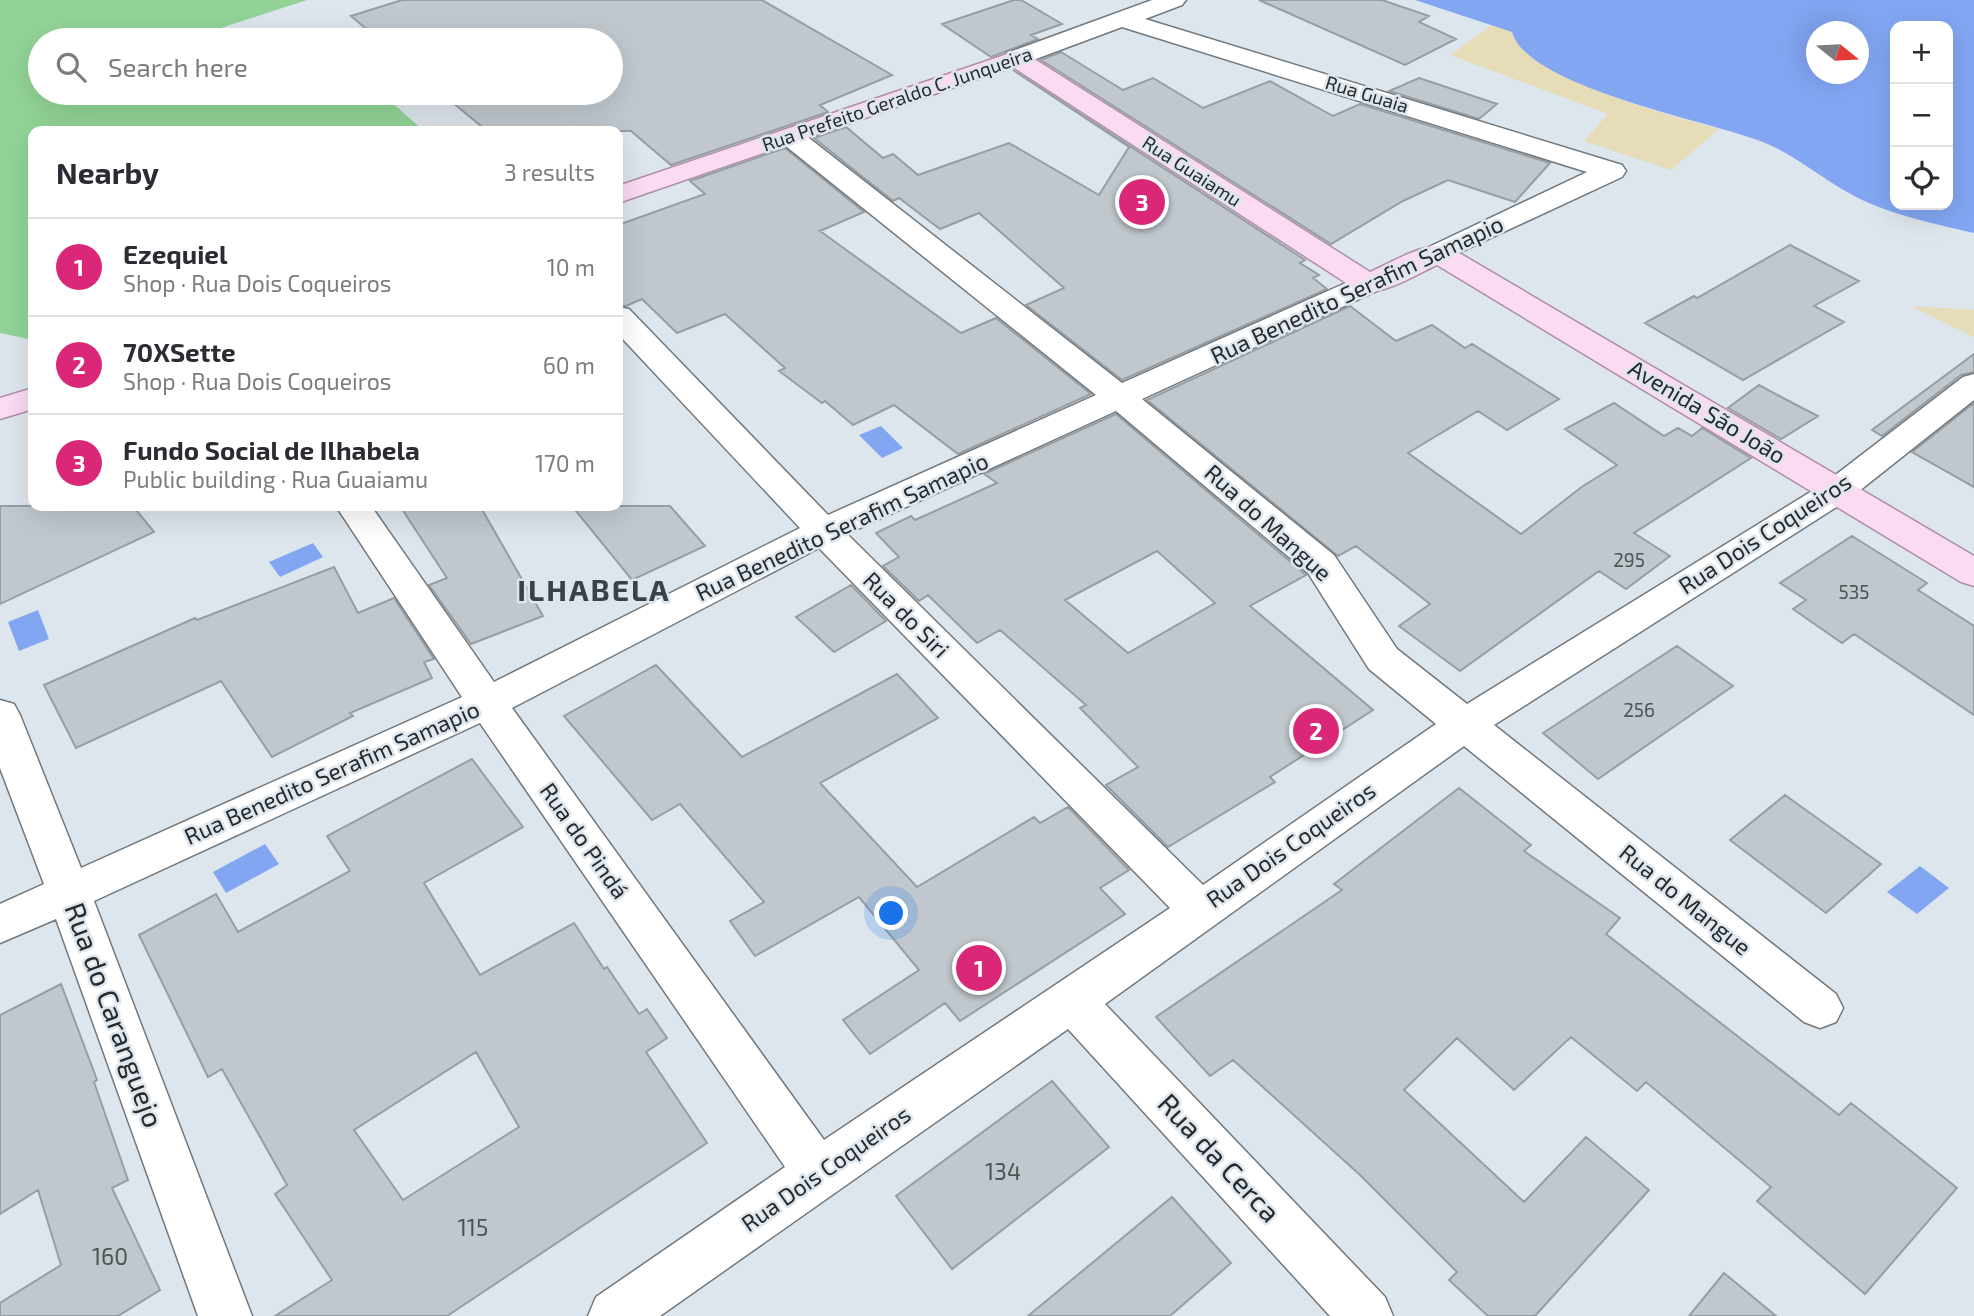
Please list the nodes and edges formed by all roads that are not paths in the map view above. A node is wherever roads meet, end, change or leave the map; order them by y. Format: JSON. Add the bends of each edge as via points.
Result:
{"nodes":[{"id":1,"x":1174,"y":0,"type":"edge"},
{"id":2,"x":1120,"y":19,"type":"junction"},
{"id":3,"x":1016,"y":58,"type":"junction"},
{"id":4,"x":791,"y":137,"type":"junction"},
{"id":5,"x":1612,"y":171,"type":"joint"},
{"id":6,"x":623,"y":193,"type":"edge"},
{"id":7,"x":1439,"y":253,"type":"junction"},
{"id":8,"x":1368,"y":284,"type":"junction"},
{"id":9,"x":623,"y":321,"type":"edge"},
{"id":10,"x":1974,"y":384,"type":"edge"},
{"id":11,"x":1121,"y":398,"type":"junction"},
{"id":12,"x":28,"y":399,"type":"edge"},
{"id":13,"x":0,"y":409,"type":"edge"},
{"id":14,"x":1837,"y":491,"type":"junction"},
{"id":15,"x":356,"y":511,"type":"edge"},
{"id":16,"x":823,"y":531,"type":"junction"},
{"id":17,"x":1974,"y":573,"type":"edge"},
{"id":18,"x":487,"y":703,"type":"junction"},
{"id":19,"x":0,"y":715,"type":"edge"},
{"id":20,"x":1464,"y":724,"type":"junction"},
{"id":21,"x":69,"y":892,"type":"junction"},
{"id":22,"x":1199,"y":909,"type":"junction"},
{"id":23,"x":0,"y":925,"type":"edge"},
{"id":24,"x":1072,"y":1001,"type":"junction"},
{"id":25,"x":1820,"y":1008,"type":"dead end"},
{"id":26,"x":818,"y":1173,"type":"junction"},
{"id":27,"x":225,"y":1316,"type":"edge"},
{"id":28,"x":615,"y":1316,"type":"edge"},
{"id":29,"x":1366,"y":1316,"type":"edge"}],
"edges":[{"from":1,"to":2,"type":"street","name":"Rua Prefeito Geraldo C. Junqueira"},
{"from":2,"to":3,"type":"street","name":"Rua Prefeito Geraldo C. Junqueira"},
{"from":2,"to":5,"type":"street","name":"Rua Guaia"},
{"from":3,"to":4,"type":"main road","name":"Rua Prefeito Geraldo C. Junqueira"},
{"from":3,"to":8,"type":"main road","name":"Rua Guaiamu"},
{"from":4,"to":6,"type":"main road","name":"Rua Prefeito Geraldo C. Junqueira"},
{"from":4,"to":11,"type":"street","name":"Rua do Mangue"},
{"from":5,"to":7,"type":"street","name":"Rua Benedito Serafim Samapio"},
{"from":7,"to":8,"type":"main road","name":"Rua Benedito Serafim Samapio"},
{"from":7,"to":14,"type":"main road","name":"Avenida São João"},
{"from":8,"to":11,"type":"street","name":"Rua Benedito Serafim Samapio"},
{"from":9,"to":16,"type":"street","name":"Rua do Siri"},
{"from":10,"to":14,"type":"street","name":"Rua Dois Coqueiros"},
{"from":11,"to":16,"type":"street","name":"Rua Benedito Serafim Samapio"},
{"from":11,"to":20,"type":"street","name":"Rua do Mangue","via":[[1321,564],[1383,659]]},
{"from":12,"to":13,"type":"main road"},
{"from":14,"to":17,"type":"main road","name":"Avenida São João"},
{"from":14,"to":20,"type":"street","name":"Rua Dois Coqueiros"},
{"from":15,"to":18,"type":"street","name":"Rua do Pindá"},
{"from":16,"to":18,"type":"street","name":"Rua Benedito Serafim Samapio"},
{"from":16,"to":22,"type":"street","name":"Rua do Siri"},
{"from":18,"to":21,"type":"street","name":"Rua Benedito Serafim Samapio"},
{"from":18,"to":26,"type":"street","name":"Rua do Pindá"},
{"from":19,"to":21,"type":"street","name":"Rua do Caranguejo"},
{"from":20,"to":22,"type":"street","name":"Rua Dois Coqueiros"},
{"from":20,"to":25,"type":"street","name":"Rua do Mangue"},
{"from":21,"to":23,"type":"street","name":"Rua Benedito Serafim Samapio"},
{"from":21,"to":27,"type":"street","name":"Rua do Caranguejo"},
{"from":22,"to":24,"type":"street","name":"Rua Dois Coqueiros"},
{"from":24,"to":26,"type":"street","name":"Rua Dois Coqueiros"},
{"from":24,"to":29,"type":"street","name":"Rua da Cerca"},
{"from":26,"to":28,"type":"street","name":"Rua Dois Coqueiros"}]}
